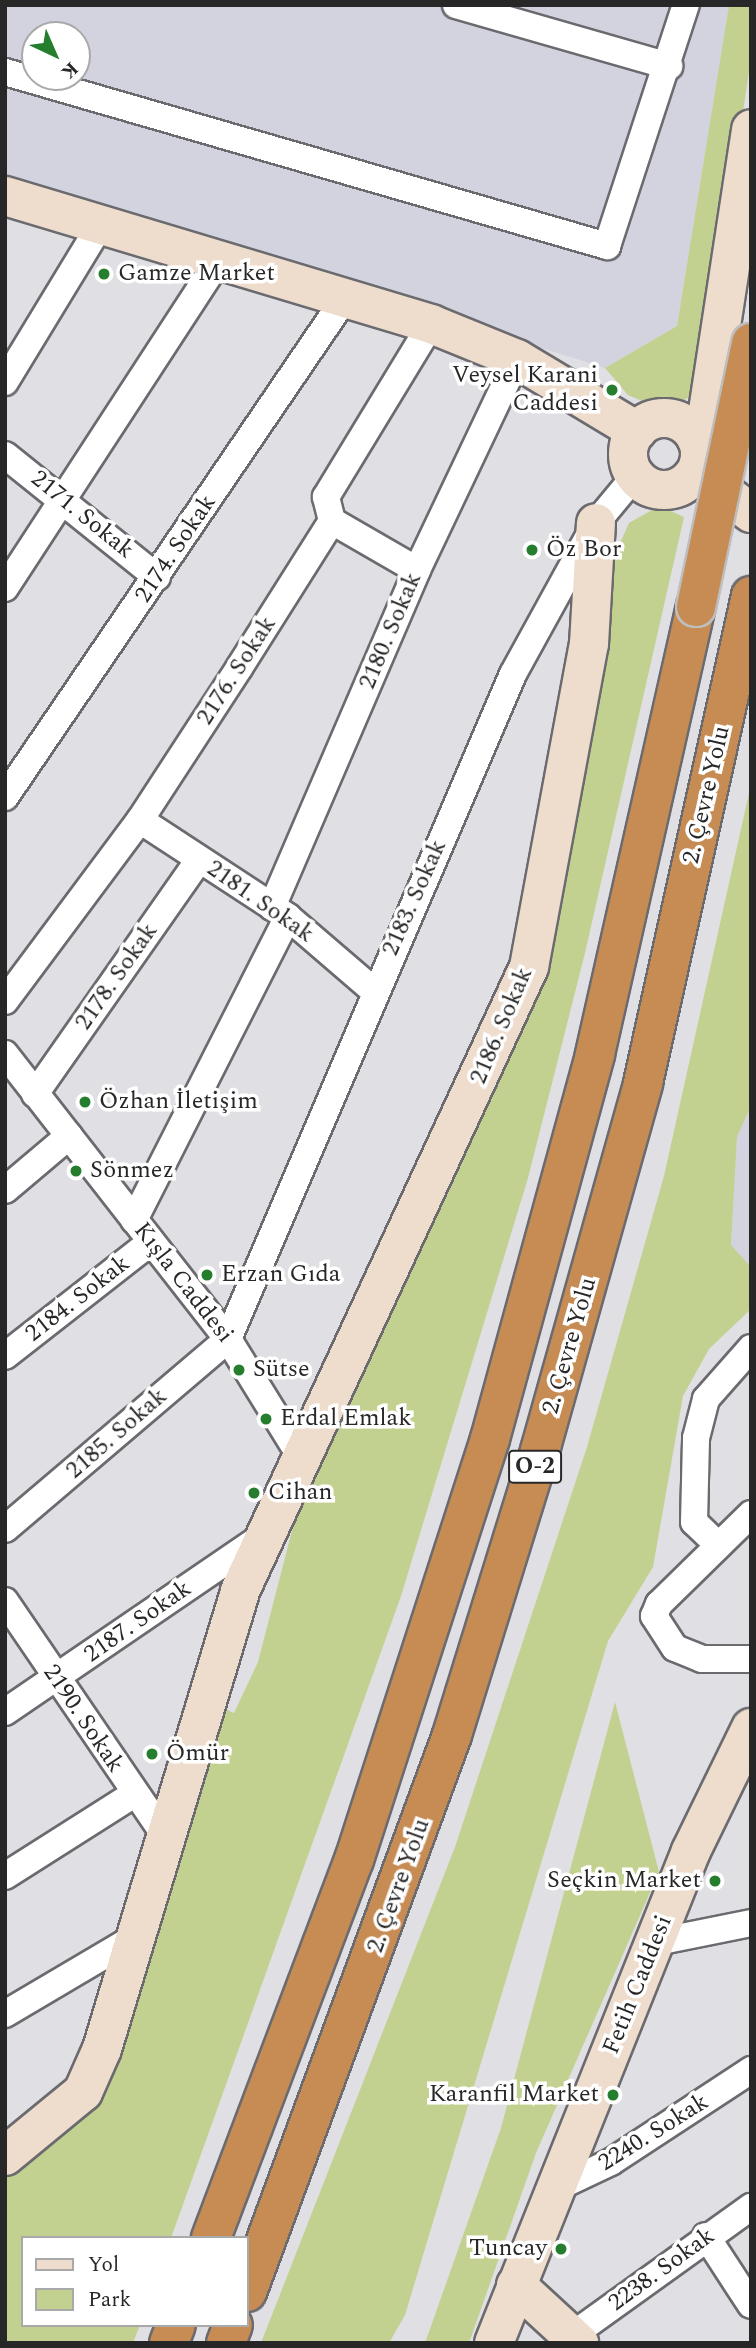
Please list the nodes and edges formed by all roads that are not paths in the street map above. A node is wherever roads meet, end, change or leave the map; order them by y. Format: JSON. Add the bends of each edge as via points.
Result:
{"nodes":[{"id":1,"x":456,"y":5,"type":"edge"},
{"id":2,"x":686,"y":5,"type":"edge"},
{"id":3,"x":669,"y":66,"type":"junction"},
{"id":4,"x":5,"y":72,"type":"edge"},
{"id":5,"x":751,"y":129,"type":"edge"},
{"id":6,"x":5,"y":196,"type":"edge"},
{"id":7,"x":101,"y":223,"type":"junction"},
{"id":8,"x":219,"y":260,"type":"junction"},
{"id":9,"x":345,"y":298,"type":"junction"},
{"id":10,"x":431,"y":324,"type":"junction"},
{"id":11,"x":751,"y":343,"type":"edge"},
{"id":12,"x":517,"y":359,"type":"junction"},
{"id":13,"x":5,"y":382,"type":"edge"},
{"id":14,"x":636,"y":431,"type":"junction"},
{"id":15,"x":5,"y":454,"type":"edge"},
{"id":16,"x":696,"y":454,"type":"junction"},
{"id":17,"x":635,"y":477,"type":"junction"},
{"id":18,"x":66,"y":501,"type":"junction"},
{"id":19,"x":751,"y":513,"type":"edge"},
{"id":20,"x":332,"y":520,"type":"junction"},
{"id":21,"x":596,"y":523,"type":"junction"},
{"id":22,"x":417,"y":570,"type":"junction"},
{"id":23,"x":157,"y":577,"type":"junction"},
{"id":24,"x":5,"y":588,"type":"edge"},
{"id":25,"x":748,"y":607,"type":"edge"},
{"id":26,"x":5,"y":797,"type":"edge"},
{"id":27,"x":140,"y":820,"type":"junction"},
{"id":28,"x":199,"y":860,"type":"junction"},
{"id":29,"x":280,"y":911,"type":"junction"},
{"id":30,"x":374,"y":991,"type":"junction"},
{"id":31,"x":5,"y":1001,"type":"edge"},
{"id":32,"x":5,"y":1055,"type":"edge"},
{"id":33,"x":35,"y":1094,"type":"junction"},
{"id":34,"x":69,"y":1136,"type":"junction"},
{"id":35,"x":5,"y":1190,"type":"edge"},
{"id":36,"x":134,"y":1220,"type":"junction"},
{"id":37,"x":151,"y":1242,"type":"junction"},
{"id":38,"x":228,"y":1339,"type":"junction"},
{"id":39,"x":751,"y":1348,"type":"edge"},
{"id":40,"x":5,"y":1356,"type":"edge"},
{"id":41,"x":299,"y":1454,"type":"junction"},
{"id":42,"x":751,"y":1514,"type":"edge"},
{"id":43,"x":5,"y":1529,"type":"edge"},
{"id":44,"x":271,"y":1531,"type":"junction"},
{"id":45,"x":718,"y":1545,"type":"junction"},
{"id":46,"x":5,"y":1601,"type":"edge"},
{"id":47,"x":751,"y":1659,"type":"edge"},
{"id":48,"x":55,"y":1679,"type":"junction"},
{"id":49,"x":5,"y":1712,"type":"edge"},
{"id":50,"x":751,"y":1728,"type":"edge"},
{"id":51,"x":742,"y":1771,"type":"edge"},
{"id":52,"x":134,"y":1794,"type":"junction"},
{"id":53,"x":164,"y":1834,"type":"junction"},
{"id":54,"x":5,"y":1876,"type":"edge"},
{"id":55,"x":751,"y":1923,"type":"edge"},
{"id":56,"x":130,"y":1940,"type":"junction"},
{"id":57,"x":657,"y":1942,"type":"junction"},
{"id":58,"x":5,"y":2014,"type":"edge"},
{"id":59,"x":751,"y":2070,"type":"edge"},
{"id":60,"x":5,"y":2156,"type":"edge"},
{"id":61,"x":554,"y":2189,"type":"junction"},
{"id":62,"x":751,"y":2207,"type":"edge"},
{"id":63,"x":212,"y":2236,"type":"edge"},
{"id":64,"x":706,"y":2236,"type":"junction"},
{"id":65,"x":516,"y":2285,"type":"junction"},
{"id":66,"x":248,"y":2289,"type":"edge"},
{"id":67,"x":751,"y":2305,"type":"edge"},
{"id":68,"x":577,"y":2338,"type":"edge"},
{"id":69,"x":494,"y":2343,"type":"edge"},
{"id":70,"x":536,"y":2343,"type":"edge"}],
"edges":[{"from":1,"to":3,"type":"street"},
{"from":2,"to":3,"type":"street"},
{"from":3,"to":4,"type":"street","via":[[607,246]]},
{"from":5,"to":16,"type":"main road","via":[[708,411]]},
{"from":6,"to":7,"type":"main road"},
{"from":7,"to":8,"type":"main road"},
{"from":7,"to":13,"type":"street"},
{"from":8,"to":9,"type":"main road"},
{"from":8,"to":18,"type":"street"},
{"from":9,"to":10,"type":"main road"},
{"from":9,"to":23,"type":"street","name":"2174. Sokak"},
{"from":10,"to":12,"type":"main road"},
{"from":10,"to":20,"type":"street","via":[[326,497]]},
{"from":11,"to":63,"type":"highway","name":"2. Çevre Yolu","number":"O-2","bridge":true,"via":[[598,1041],[490,1439],[354,1860]]},
{"from":12,"to":14,"type":"main road"},
{"from":12,"to":22,"type":"street","name":"2180. Sokak"},
{"from":14,"to":16,"type":"main road","via":[[668,418]]},
{"from":14,"to":17,"type":"main road","via":[[628,453]]},
{"from":15,"to":18,"type":"street","name":"2171. Sokak"},
{"from":16,"to":17,"type":"main road","via":[[667,491]]},
{"from":16,"to":19,"type":"main road"},
{"from":17,"to":21,"type":"street","name":"2183. Sokak"},
{"from":18,"to":23,"type":"street","name":"2171. Sokak"},
{"from":18,"to":24,"type":"street"},
{"from":20,"to":22,"type":"street"},
{"from":20,"to":27,"type":"street","name":"2176. Sokak"},
{"from":21,"to":30,"type":"street","name":"2183. Sokak","via":[[513,674]]},
{"from":21,"to":41,"type":"main road","name":"2186. Sokak","via":[[589,644],[529,967]]},
{"from":22,"to":29,"type":"street","name":"2180. Sokak"},
{"from":23,"to":26,"type":"street","name":"2174. Sokak"},
{"from":25,"to":66,"type":"highway","name":"2. Çevre Yolu","number":"O-2","via":[[643,1083],[541,1447],[448,1748]]},
{"from":27,"to":28,"type":"street","name":"2181. Sokak"},
{"from":27,"to":31,"type":"street","name":"2176. Sokak"},
{"from":28,"to":29,"type":"street","name":"2181. Sokak"},
{"from":28,"to":33,"type":"street","name":"2178. Sokak"},
{"from":29,"to":30,"type":"street","name":"2181. Sokak"},
{"from":29,"to":36,"type":"street","name":"2180. Sokak"},
{"from":30,"to":38,"type":"street","name":"2183. Sokak"},
{"from":32,"to":33,"type":"street","name":"Kışla Caddesi"},
{"from":33,"to":34,"type":"street","name":"Kışla Caddesi"},
{"from":34,"to":35,"type":"street"},
{"from":34,"to":36,"type":"street","name":"Kışla Caddesi"},
{"from":36,"to":37,"type":"street","name":"Kışla Caddesi"},
{"from":37,"to":38,"type":"street","name":"Kışla Caddesi"},
{"from":37,"to":40,"type":"street","name":"2184. Sokak"},
{"from":38,"to":41,"type":"street","name":"Kışla Caddesi"},
{"from":38,"to":43,"type":"street","name":"2185. Sokak"},
{"from":39,"to":45,"type":"street","via":[[706,1399],[696,1438],[694,1522]]},
{"from":41,"to":44,"type":"main road","name":"2186. Sokak"},
{"from":42,"to":45,"type":"street"},
{"from":44,"to":48,"type":"street","name":"2187. Sokak"},
{"from":44,"to":53,"type":"main road","name":"2186. Sokak","via":[[240,1591]]},
{"from":45,"to":47,"type":"street","via":[[654,1616],[675,1648],[702,1660]]},
{"from":46,"to":48,"type":"street","name":"2190. Sokak"},
{"from":48,"to":49,"type":"street","name":"2187. Sokak"},
{"from":48,"to":52,"type":"street","name":"2190. Sokak"},
{"from":50,"to":51,"type":"main road","name":"Fetih Caddesi"},
{"from":51,"to":57,"type":"main road","name":"Fetih Caddesi","via":[[691,1850]]},
{"from":52,"to":53,"type":"street","name":"2190. Sokak"},
{"from":52,"to":54,"type":"street"},
{"from":53,"to":56,"type":"main road","name":"2186. Sokak"},
{"from":55,"to":57,"type":"street"},
{"from":56,"to":58,"type":"street"},
{"from":56,"to":60,"type":"main road","name":"2186. Sokak","via":[[102,2049],[83,2092]]},
{"from":57,"to":61,"type":"main road","name":"Fetih Caddesi"},
{"from":59,"to":61,"type":"street","name":"2240. Sokak","via":[[611,2162]]},
{"from":61,"to":65,"type":"main road","name":"Fetih Caddesi"},
{"from":62,"to":64,"type":"street","name":"2238. Sokak"},
{"from":64,"to":67,"type":"street"},
{"from":64,"to":68,"type":"street","name":"2238. Sokak"},
{"from":65,"to":68,"type":"main road"},
{"from":65,"to":69,"type":"main road","name":"Fetih Caddesi"},
{"from":68,"to":70,"type":"main road"}]}
